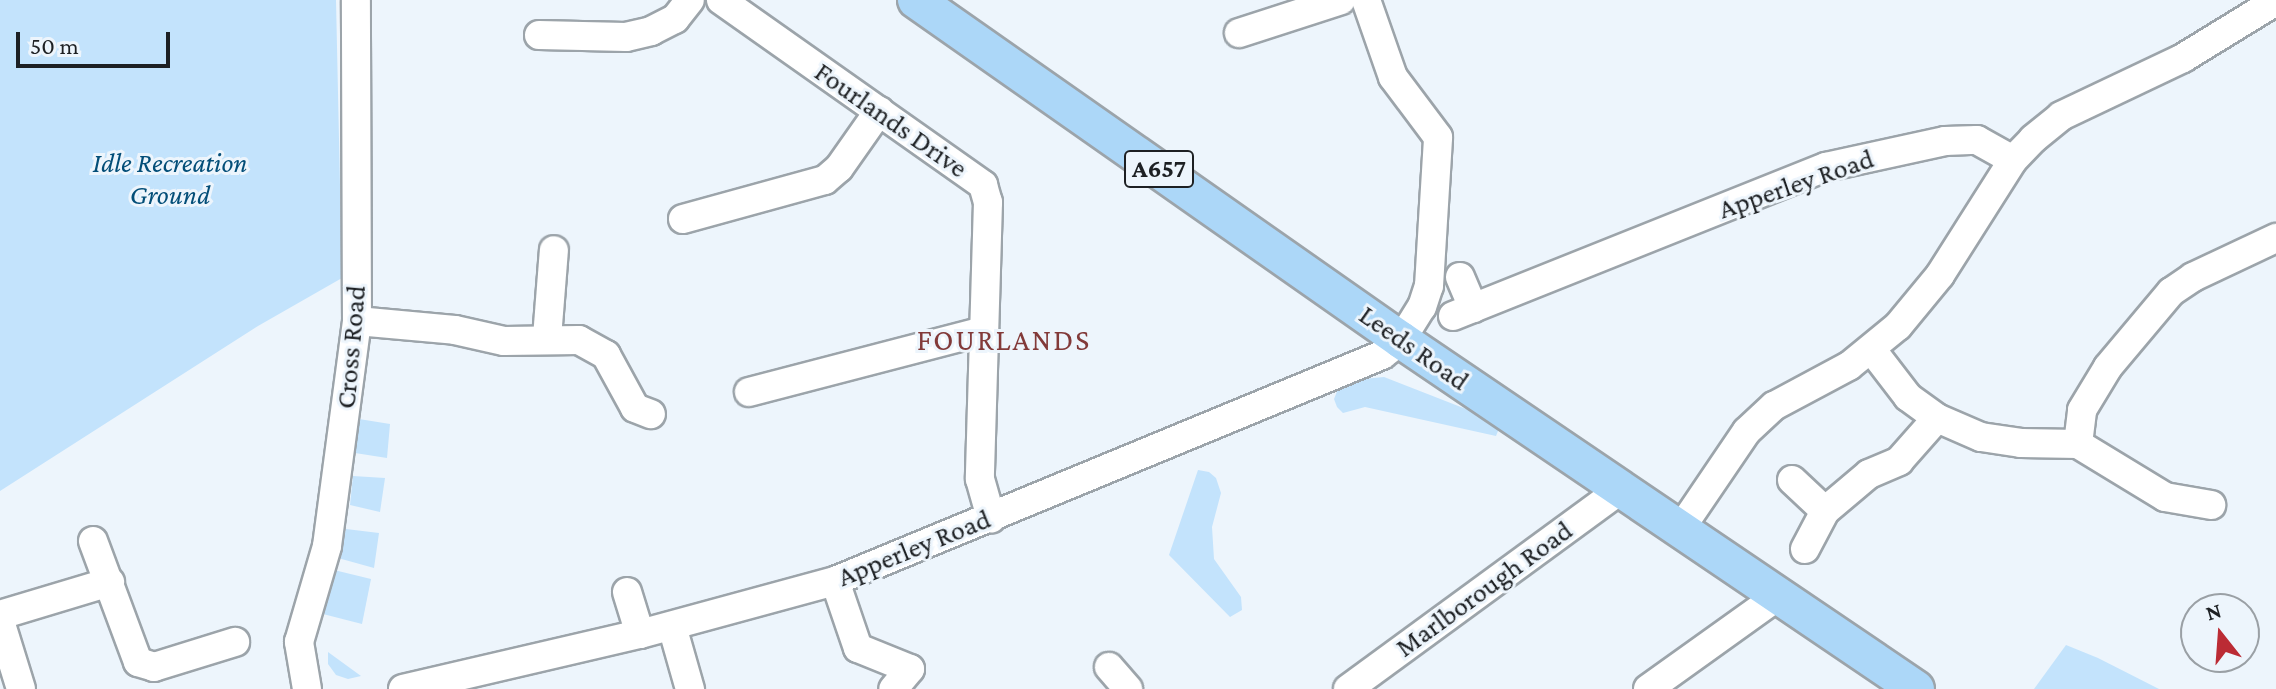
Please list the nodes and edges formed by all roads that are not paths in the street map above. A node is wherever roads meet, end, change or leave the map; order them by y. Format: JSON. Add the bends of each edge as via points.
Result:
{"nodes":[{"id":1,"x":356,"y":0,"type":"edge"},
{"id":2,"x":690,"y":0,"type":"edge"},
{"id":3,"x":721,"y":0,"type":"edge"},
{"id":4,"x":1341,"y":0,"type":"edge"},
{"id":5,"x":1366,"y":0,"type":"edge"},
{"id":6,"x":2276,"y":1,"type":"edge"},
{"id":7,"x":924,"y":2,"type":"edge"},
{"id":8,"x":1239,"y":33,"type":"dead end"},
{"id":9,"x":539,"y":35,"type":"dead end"},
{"id":10,"x":879,"y":111,"type":"junction"},
{"id":11,"x":2013,"y":160,"type":"junction"},
{"id":12,"x":683,"y":219,"type":"dead end"},
{"id":13,"x":2276,"y":238,"type":"edge"},
{"id":14,"x":554,"y":250,"type":"dead end"},
{"id":15,"x":1460,"y":277,"type":"dead end"},
{"id":16,"x":357,"y":321,"type":"junction"},
{"id":17,"x":984,"y":331,"type":"junction"},
{"id":18,"x":547,"y":338,"type":"junction"},
{"id":19,"x":1401,"y":340,"type":"junction"},
{"id":20,"x":1872,"y":350,"type":"junction"},
{"id":21,"x":749,"y":392,"type":"dead end"},
{"id":22,"x":651,"y":414,"type":"dead end"},
{"id":23,"x":1937,"y":418,"type":"junction"},
{"id":24,"x":2078,"y":444,"type":"junction"},
{"id":25,"x":1792,"y":480,"type":"dead end"},
{"id":26,"x":1621,"y":489,"type":"junction"},
{"id":27,"x":2211,"y":505,"type":"dead end"},
{"id":28,"x":1825,"y":511,"type":"junction"},
{"id":29,"x":991,"y":518,"type":"junction"},
{"id":30,"x":1681,"y":528,"type":"junction"},
{"id":31,"x":93,"y":541,"type":"dead end"},
{"id":32,"x":1805,"y":549,"type":"dead end"},
{"id":33,"x":835,"y":581,"type":"junction"},
{"id":34,"x":110,"y":582,"type":"junction"},
{"id":35,"x":627,"y":592,"type":"dead end"},
{"id":36,"x":1778,"y":596,"type":"junction"},
{"id":37,"x":0,"y":618,"type":"edge"},
{"id":38,"x":672,"y":626,"type":"junction"},
{"id":39,"x":640,"y":634,"type":"junction"},
{"id":40,"x":235,"y":642,"type":"dead end"},
{"id":41,"x":1109,"y":667,"type":"dead end"},
{"id":42,"x":455,"y":683,"type":"edge"},
{"id":43,"x":21,"y":689,"type":"edge"},
{"id":44,"x":307,"y":689,"type":"edge"},
{"id":45,"x":403,"y":689,"type":"edge"},
{"id":46,"x":690,"y":689,"type":"edge"},
{"id":47,"x":893,"y":689,"type":"edge"},
{"id":48,"x":1128,"y":689,"type":"edge"},
{"id":49,"x":1348,"y":689,"type":"edge"},
{"id":50,"x":1648,"y":689,"type":"edge"},
{"id":51,"x":1916,"y":689,"type":"edge"}],
"edges":[{"from":1,"to":16,"type":"street","name":"Cross Road"},
{"from":2,"to":9,"type":"street","via":[[675,19],[626,37]]},
{"from":3,"to":10,"type":"street","name":"Fourlands Drive"},
{"from":4,"to":8,"type":"street"},
{"from":5,"to":19,"type":"street","via":[[1393,77],[1438,137],[1429,286]]},
{"from":6,"to":11,"type":"street","via":[[2183,58],[2061,116]]},
{"from":7,"to":19,"type":"main road","name":"Leeds Road","number":"A657"},
{"from":10,"to":12,"type":"street","via":[[825,180]]},
{"from":10,"to":17,"type":"street","name":"Fourlands Drive","via":[[983,185],[988,202]]},
{"from":11,"to":15,"type":"street","name":"Apperley Road","via":[[1977,140],[1945,141],[1826,167],[1463,312]]},
{"from":11,"to":20,"type":"street","via":[[1940,275]]},
{"from":13,"to":24,"type":"street","via":[[2171,292],[2108,367],[2082,410]]},
{"from":14,"to":18,"type":"street"},
{"from":16,"to":18,"type":"street","via":[[455,330],[504,341]]},
{"from":16,"to":44,"type":"street","name":"Cross Road","via":[[327,546],[299,642]]},
{"from":17,"to":21,"type":"street"},
{"from":17,"to":29,"type":"street","name":"Fourlands Drive","via":[[980,479]]},
{"from":18,"to":22,"type":"street","via":[[579,340],[606,355],[635,408]]},
{"from":19,"to":26,"type":"main road","name":"Leeds Road","number":"A657"},
{"from":19,"to":29,"type":"street","name":"Apperley Road","via":[[1382,355]]},
{"from":20,"to":23,"type":"street","via":[[1908,397]]},
{"from":20,"to":30,"type":"street","via":[[1774,406],[1747,431]]},
{"from":23,"to":24,"type":"street","via":[[1981,437]]},
{"from":23,"to":28,"type":"street","via":[[1899,461],[1869,474]]},
{"from":24,"to":27,"type":"street","via":[[2165,497]]},
{"from":25,"to":28,"type":"street"},
{"from":26,"to":30,"type":"main road","name":"Leeds Road","number":"A657"},
{"from":26,"to":49,"type":"street","name":"Marlborough Road"},
{"from":28,"to":32,"type":"street"},
{"from":29,"to":33,"type":"street","name":"Apperley Road"},
{"from":30,"to":36,"type":"main road","name":"Leeds Road","number":"A657"},
{"from":31,"to":34,"type":"street"},
{"from":33,"to":38,"type":"street","name":"Apperley Road"},
{"from":33,"to":47,"type":"street","via":[[858,648],[910,669]]},
{"from":34,"to":37,"type":"street"},
{"from":34,"to":40,"type":"street","via":[[138,662],[154,667],[210,662]]},
{"from":35,"to":39,"type":"street"},
{"from":36,"to":50,"type":"street"},
{"from":36,"to":51,"type":"main road","name":"Leeds Road","number":"A657"},
{"from":37,"to":43,"type":"street"},
{"from":38,"to":39,"type":"street","name":"Apperley Road"},
{"from":38,"to":46,"type":"street"},
{"from":39,"to":42,"type":"street","name":"Apperley Road"},
{"from":41,"to":48,"type":"street"},
{"from":42,"to":45,"type":"street","name":"Apperley Road"}]}
